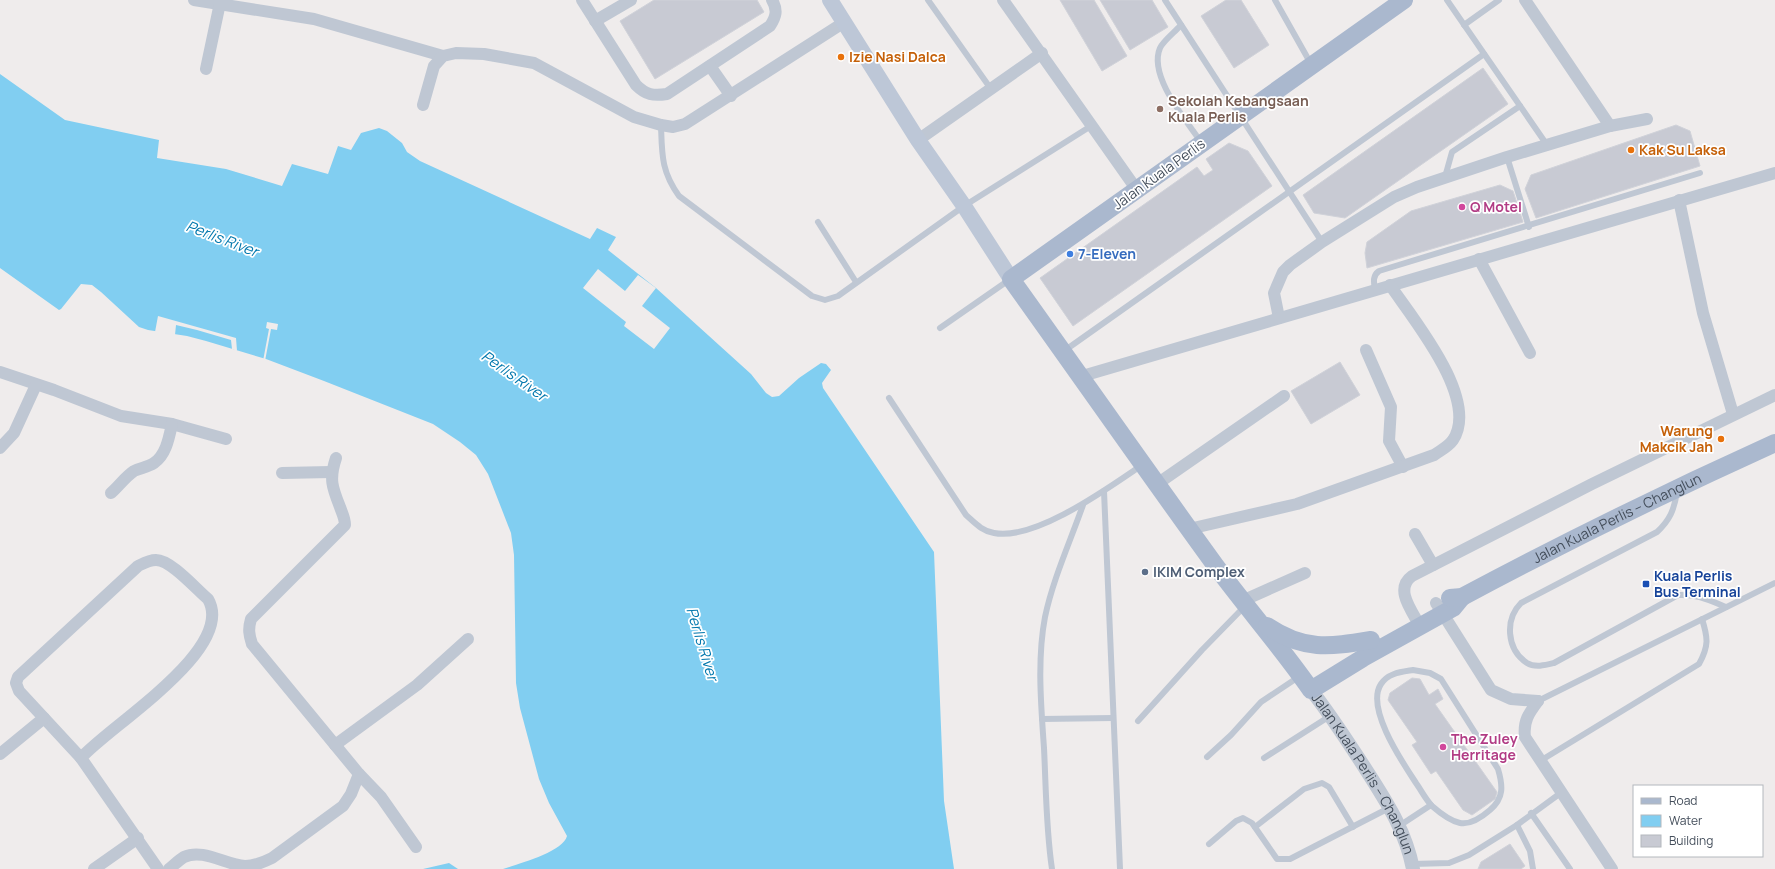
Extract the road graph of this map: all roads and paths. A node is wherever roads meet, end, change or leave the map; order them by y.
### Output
1 (194, 0) edge
2 (582, 0) edge
3 (631, 0) edge
4 (772, 0) edge
5 (928, 0) edge
6 (1003, 0) edge
7 (1165, 0) edge
8 (1275, 0) edge
9 (1404, 0) edge
10 (1447, 0) edge
11 (1498, 0) edge
12 (1525, 0) edge
13 (834, 1) edge
14 (220, 3) junction
15 (595, 21) junction
16 (843, 24) junction
17 (1181, 25) junction
18 (1464, 25) junction
19 (1042, 53) junction
20 (1484, 54) junction
21 (443, 56) junction
22 (1312, 65) junction
23 (710, 66) junction
24 (206, 69) dead end
25 (991, 89) junction
26 (731, 96) junction
27 (423, 105) dead end
28 (1520, 106) junction
29 (1240, 116) junction
30 (1647, 120) dead end
31 (661, 125) junction
32 (1091, 126) junction
33 (1610, 126) junction
34 (918, 140) junction
35 (1202, 144) junction
36 (1547, 145) junction
37 (1507, 157) junction
38 (1700, 173) dead end
39 (1775, 173) edge
40 (1445, 177) junction
41 (1137, 190) junction
42 (1289, 192) junction
43 (1679, 200) junction
44 (964, 206) junction
45 (818, 222) dead end
46 (1529, 227) junction
47 (1322, 242) junction
48 (1479, 259) junction
49 (1011, 279) junction
50 (856, 282) junction
51 (1390, 285) junction
52 (1375, 290) junction
53 (1279, 318) junction
54 (940, 328) dead end
55 (1366, 350) dead end
56 (1063, 352) junction
57 (1530, 353) dead end
58 (0, 372) edge
59 (1079, 377) junction
60 (36, 385) junction
61 (1775, 395) edge
62 (1284, 396) dead end
63 (889, 398) dead end
64 (1733, 414) junction
65 (172, 424) junction
66 (226, 439) dead end
67 (1775, 443) edge
68 (0, 448) edge
69 (336, 458) dead end
70 (1143, 464) junction
71 (1402, 467) junction
72 (331, 472) junction
73 (282, 473) dead end
74 (1157, 484) junction
75 (1677, 489) junction
76 (1104, 490) junction
77 (111, 493) dead end
78 (1083, 505) junction
79 (1189, 529) junction
80 (1415, 534) dead end
81 (1433, 565) junction
82 (1305, 573) dead end
83 (1775, 583) edge
84 (1726, 607) junction
85 (1247, 608) junction
86 (1439, 609) junction
87 (1702, 619) junction
88 (1417, 620) junction
89 (468, 639) dead end
90 (1371, 640) junction
91 (1306, 682) junction
92 (1538, 701) junction
93 (1331, 715) junction
94 (44, 718) junction
95 (1113, 718) junction
96 (1042, 719) junction
97 (1138, 721) dead end
98 (335, 745) junction
99 (0, 754) edge
100 (1207, 757) dead end
101 (81, 758) junction
102 (1264, 758) dead end
103 (1540, 761) junction
104 (359, 774) junction
105 (1562, 792) junction
106 (1431, 805) junction
107 (1390, 808) junction
108 (1531, 813) junction
109 (1517, 825) junction
110 (1353, 826) junction
111 (1399, 826) junction
112 (1254, 827) junction
113 (138, 838) junction
114 (1209, 844) dead end
115 (416, 847) dead end
116 (1413, 866) edge
117 (1449, 866) edge
118 (94, 869) edge
119 (158, 869) edge
120 (169, 869) edge
121 (1052, 869) edge
122 (1120, 869) edge
123 (1533, 869) edge
124 (1570, 869) edge
125 (1612, 869) edge

1 - 14 street
2 - 15 street
3 - 15 street
4 - 23 street
5 - 25 lane
6 - 19 street
7 - 17 lane
8 - 22 lane
9 - 22 main road, Jalan Kuala Perlis
10 - 18 lane
11 - 18 lane
12 - 33 street
13 - 16 main road
14 - 21 street
14 - 24 street
15 - 23 street
16 - 26 street
16 - 34 main road
17 - 29 lane
17 - 35 lane
18 - 20 lane
19 - 25 street
19 - 32 street
20 - 28 lane
20 - 42 lane
21 - 27 street
21 - 31 street
22 - 29 main road, Jalan Kuala Perlis
23 - 26 street
25 - 34 street
26 - 31 street
28 - 36 lane
28 - 40 lane
29 - 35 main road, Jalan Kuala Perlis
29 - 42 lane
30 - 33 street
31 - 50 lane
32 - 41 street
32 - 44 lane
33 - 36 street
34 - 44 main road
35 - 41 main road, Jalan Kuala Perlis
36 - 37 street
37 - 40 street
37 - 46 lane
38 - 46 lane
39 - 43 street
40 - 47 street
41 - 49 main road, Jalan Kuala Perlis
42 - 47 lane
42 - 56 lane
43 - 48 street
43 - 64 street
44 - 49 main road
44 - 50 lane
45 - 50 lane
46 - 52 lane
47 - 53 street
48 - 51 street
48 - 57 street
49 - 54 lane
49 - 56 main road
51 - 52 street
51 - 71 street
52 - 53 street
53 - 59 street
55 - 71 street
56 - 59 main road
58 - 60 street
59 - 70 main road
60 - 65 street
60 - 68 street
61 - 64 street
62 - 74 street
63 - 78 lane
64 - 81 street
65 - 66 street
65 - 77 street
67 - 75 main road, Jalan Kuala Perlis – Changlun
69 - 72 street
70 - 74 main road
70 - 76 lane
71 - 79 street
72 - 73 street
72 - 98 street
74 - 79 main road
75 - 84 lane
75 - 86 main road, Jalan Kuala Perlis – Changlun
76 - 78 lane
76 - 95 lane
78 - 96 lane
79 - 85 main road
80 - 81 street
81 - 88 street
82 - 85 street
83 - 84 lane
84 - 87 lane
85 - 90 main road
85 - 91 main road
85 - 97 lane
86 - 88 main road, Jalan Kuala Perlis – Changlun
86 - 92 street
87 - 92 lane
87 - 103 lane
88 - 90 main road, Jalan Kuala Perlis – Changlun
88 - 91 main road, Jalan Kuala Perlis – Changlun
89 - 98 street
90 - 91 main road, Jalan Kuala Perlis – Changlun
91 - 93 street, Jalan Kuala Perlis – Changlun
91 - 100 lane
92 - 103 street
93 - 102 lane
93 - 107 street, Jalan Kuala Perlis – Changlun
94 - 99 street
94 - 101 street
94 - 101 street
95 - 96 lane
95 - 122 lane
96 - 121 lane
98 - 104 street
101 - 113 street
103 - 105 street
104 - 115 street
104 - 120 street
105 - 108 lane
105 - 125 street
106 - 106 lane
106 - 111 lane
107 - 110 lane
107 - 111 street, Jalan Kuala Perlis – Changlun
108 - 109 lane
108 - 124 lane
109 - 117 lane
109 - 123 lane
110 - 112 lane
110 - 112 lane
111 - 116 street, Jalan Kuala Perlis – Changlun
112 - 114 lane
113 - 118 street
113 - 119 street
116 - 117 lane

